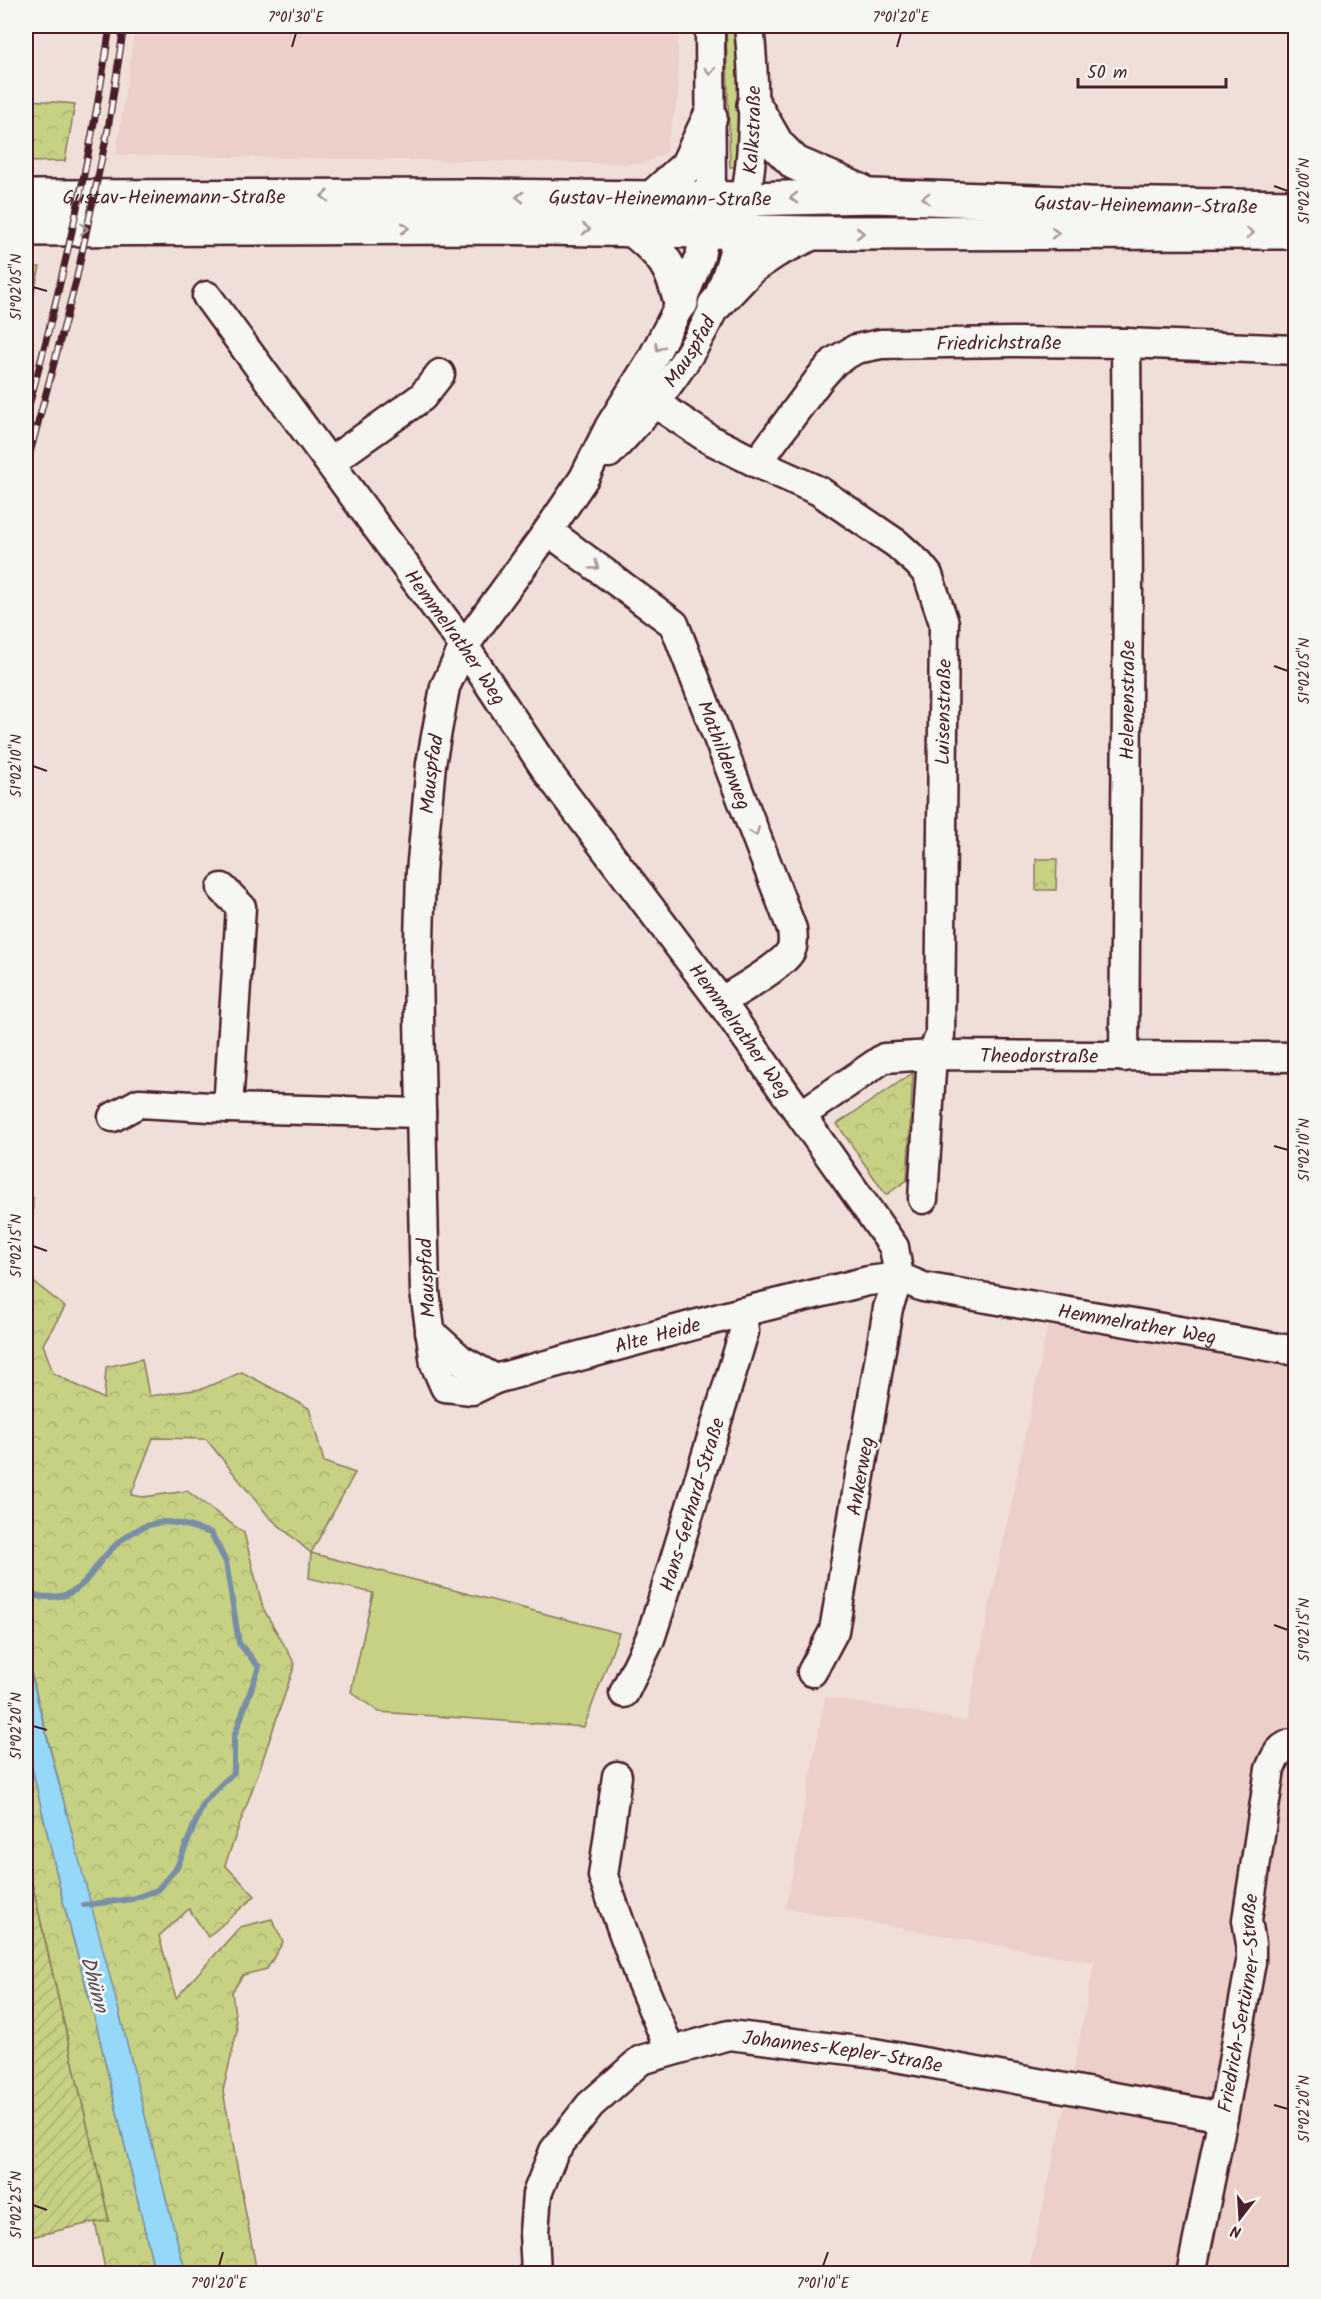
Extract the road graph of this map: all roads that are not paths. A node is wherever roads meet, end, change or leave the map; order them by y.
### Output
1 (711, 26) edge
2 (749, 26) edge
3 (754, 105) junction
4 (710, 117) junction
5 (873, 196) junction
6 (26, 197) edge
7 (652, 198) junction
8 (711, 199) junction
9 (746, 199) junction
10 (1296, 207) edge
11 (26, 229) edge
12 (633, 230) junction
13 (706, 232) junction
14 (1296, 232) edge
15 (739, 233) junction
16 (813, 233) junction
17 (207, 296) dead end
18 (681, 303) junction
19 (716, 305) junction
20 (1126, 343) junction
21 (1296, 350) edge
22 (440, 374) dead end
23 (644, 395) junction
24 (330, 462) junction
25 (757, 464) junction
26 (548, 531) junction
27 (464, 646) junction
28 (222, 888) dead end
29 (721, 1002) junction
30 (932, 1055) junction
31 (1124, 1057) junction
32 (1296, 1057) edge
33 (228, 1108) junction
34 (421, 1113) junction
35 (801, 1115) junction
36 (113, 1117) dead end
37 (923, 1199) dead end
38 (899, 1277) junction
39 (742, 1312) junction
40 (430, 1332) joint
41 (1296, 1351) edge
42 (812, 1672) dead end
43 (624, 1693) dead end
44 (1296, 1743) edge
45 (617, 1776) dead end
46 (670, 2050) junction
47 (1223, 2117) junction
48 (536, 2274) edge
49 (1191, 2274) edge

1 -> 4 street, Kalkstraße
2 - 3 street, Kalkstraße
3 - 5 main road
3 - 9 street, Kalkstraße
4 - 7 main road
4 - 8 street, Kalkstraße
5 -> 9 main road, Gustav-Heinemann-Straße
10 -> 5 main road, Gustav-Heinemann-Straße
7 -> 6 main road, Gustav-Heinemann-Straße
7 - 8 main road, Gustav-Heinemann-Straße
8 - 9 main road, Gustav-Heinemann-Straße
8 - 13 street, Kalkstraße
9 - 15 street, Kalkstraße
11 -> 12 main road, Gustav-Heinemann-Straße
12 - 13 main road, Gustav-Heinemann-Straße
12 - 18 main road
13 - 15 main road, Gustav-Heinemann-Straße
13 - 18 street, Mauspfad
16 -> 14 main road, Gustav-Heinemann-Straße
15 - 16 main road, Gustav-Heinemann-Straße
15 - 19 street, Mauspfad
16 - 19 main road
17 - 24 street, Hemmelrather Weg
18 -> 23 street, Mauspfad
19 - 23 street, Mauspfad
20 - 21 street, Friedrichstraße
20 - 25 street, Friedrichstraße
20 - 31 street, Helenenstraße
22 - 24 street
23 - 25 street, Luisenstraße
23 - 26 street, Mauspfad
24 - 27 street, Hemmelrather Weg
25 - 30 street, Luisenstraße
26 - 27 street, Mauspfad
26 -> 29 street, Mathildenweg
27 - 29 street, Hemmelrather Weg
27 - 34 street, Mauspfad
28 - 33 street
29 - 35 street, Hemmelrather Weg
30 - 31 street, Theodorstraße
30 - 35 street, Theodorstraße
30 - 37 street, Luisenstraße
31 - 32 street, Theodorstraße
33 - 34 street
33 - 36 street
34 - 40 street, Mauspfad
35 - 38 street, Hemmelrather Weg
38 - 39 street, Alte Heide
38 - 41 street, Hemmelrather Weg
38 - 42 street, Ankerweg
39 - 40 street, Alte Heide
39 - 43 street, Hans-Gerhard-Straße
44 - 47 street, Friedrich-Sertürner-Straße
45 - 46 street
46 - 47 street, Johannes-Kepler-Straße
46 - 48 street, Johannes-Kepler-Straße
47 - 49 street, Friedrich-Sertürner-Straße

